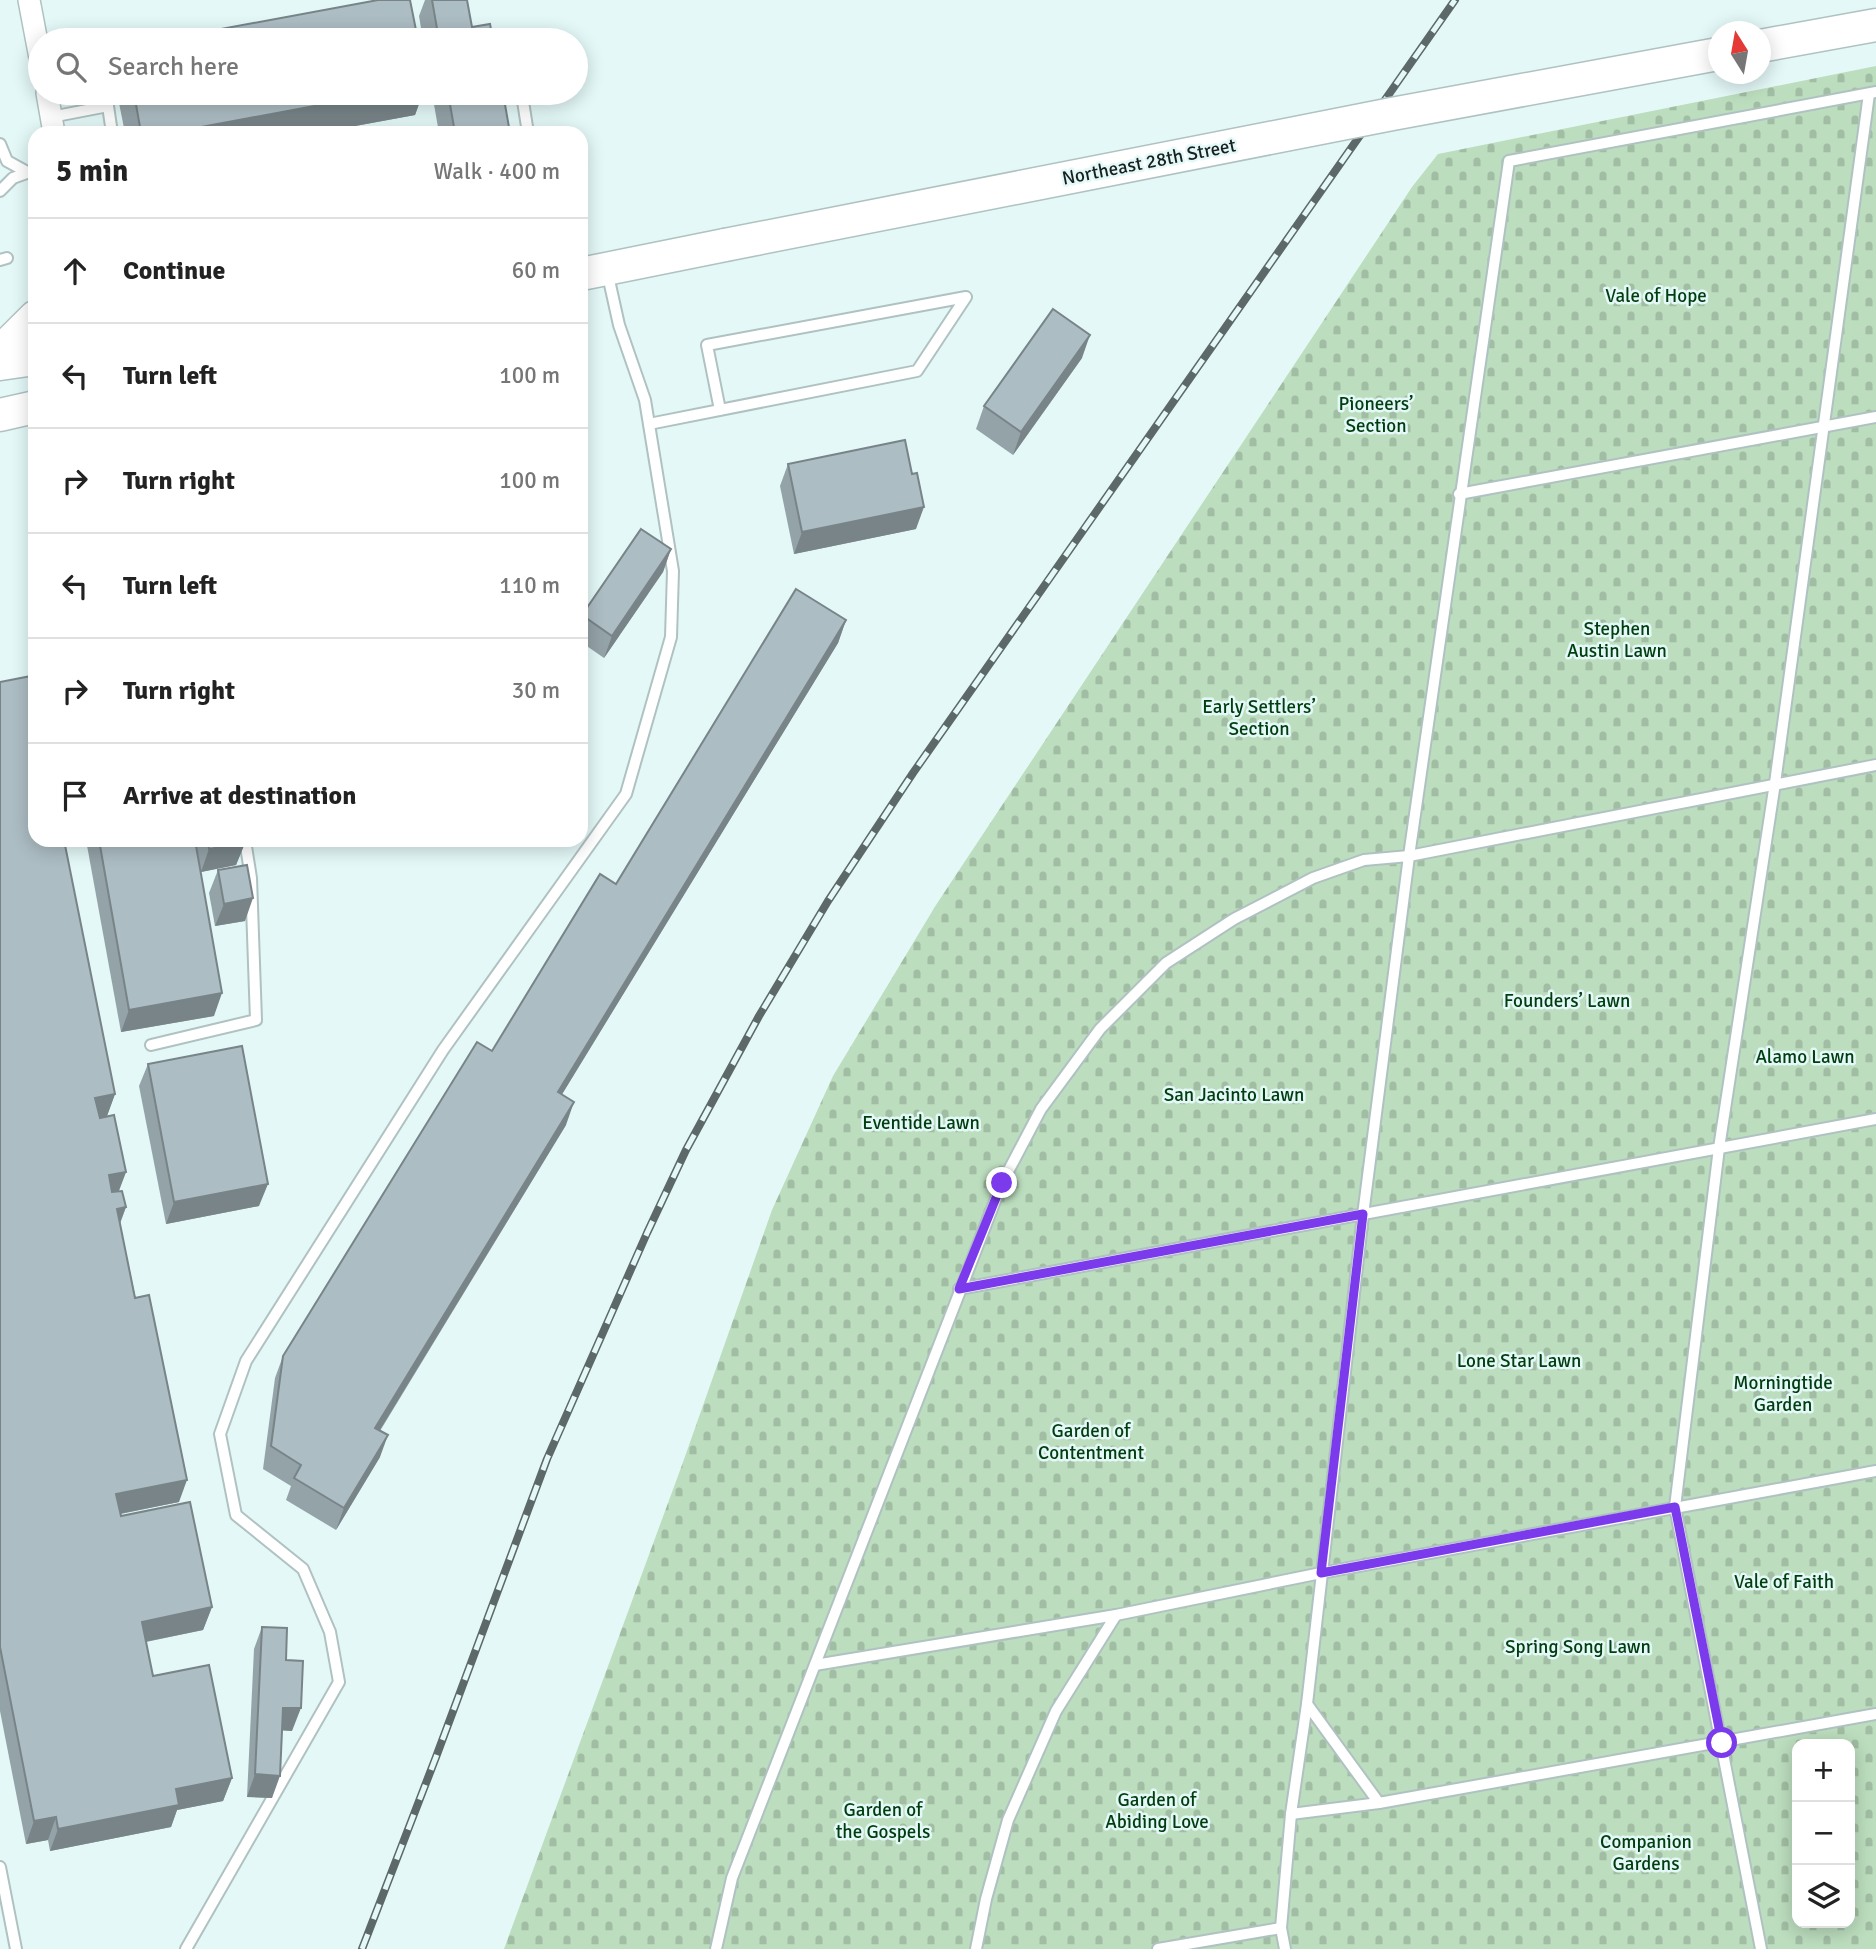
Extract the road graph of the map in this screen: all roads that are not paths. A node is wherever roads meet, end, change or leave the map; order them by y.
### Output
1 (29, 0) edge
2 (1876, 25) edge
3 (34, 28) edge
4 (1771, 44) edge
5 (1708, 56) edge
6 (1872, 93) edge
7 (49, 105) edge
8 (524, 105) edge
9 (1876, 107) edge
10 (53, 125) edge
11 (111, 126) edge
12 (527, 126) edge
13 (0, 144) edge
14 (28, 170) edge
15 (28, 172) edge
16 (0, 191) edge
17 (594, 271) edge
18 (28, 324) edge
19 (0, 352) edge
20 (28, 360) edge
21 (0, 364) edge
22 (28, 409) edge
23 (720, 411) junction
24 (0, 415) edge
25 (1876, 417) edge
26 (649, 424) junction
27 (1822, 426) junction
28 (1459, 494) junction
29 (1876, 765) edge
30 (1775, 783) junction
31 (246, 847) edge
32 (1409, 856) junction
33 (151, 1045) dead end
34 (1876, 1119) edge
35 (1719, 1148) junction
36 (1363, 1214) junction
37 (959, 1289) junction
38 (1876, 1471) edge
39 (1675, 1507) junction
40 (1321, 1573) junction
41 (1116, 1615) junction
42 (815, 1665) junction
43 (1307, 1704) junction
44 (1876, 1714) edge
45 (1722, 1743) junction
46 (1379, 1803) junction
47 (1291, 1814) junction
48 (0, 1867) edge
49 (1281, 1928) junction
50 (16, 1949) edge
51 (186, 1949) edge
52 (716, 1949) edge
53 (976, 1949) edge
54 (1158, 1949) edge
55 (1285, 1949) edge
56 (1761, 1949) edge

1 - 3 street
2 - 4 main road
5 - 17 main road, Northeast 28th Street, bridge
6 - 9 lane
6 - 27 lane
6 - 28 lane
7 - 10 street
8 - 12 lane
10 - 11 lane
13 - 14 lane
15 - 16 lane
17 - 26 lane
18 - 19 main road
20 - 21 main road
22 - 24 main road
23 - 23 lane
23 - 26 lane
25 - 27 lane
26 - 51 lane
27 - 28 lane
27 - 30 lane
28 - 32 lane
29 - 30 lane
30 - 32 lane
30 - 35 lane
31 - 33 lane
32 - 36 lane
32 - 37 lane
34 - 35 lane
35 - 36 lane
35 - 39 lane
36 - 37 lane
36 - 40 lane
37 - 42 lane
38 - 39 lane
39 - 40 lane
39 - 45 lane
40 - 41 lane
40 - 43 lane
41 - 42 lane
41 - 53 lane
42 - 52 lane
43 - 46 lane
43 - 47 lane
44 - 45 lane
45 - 46 lane
45 - 56 lane
46 - 47 lane
47 - 49 lane
48 - 50 lane
49 - 54 lane
49 - 55 lane

